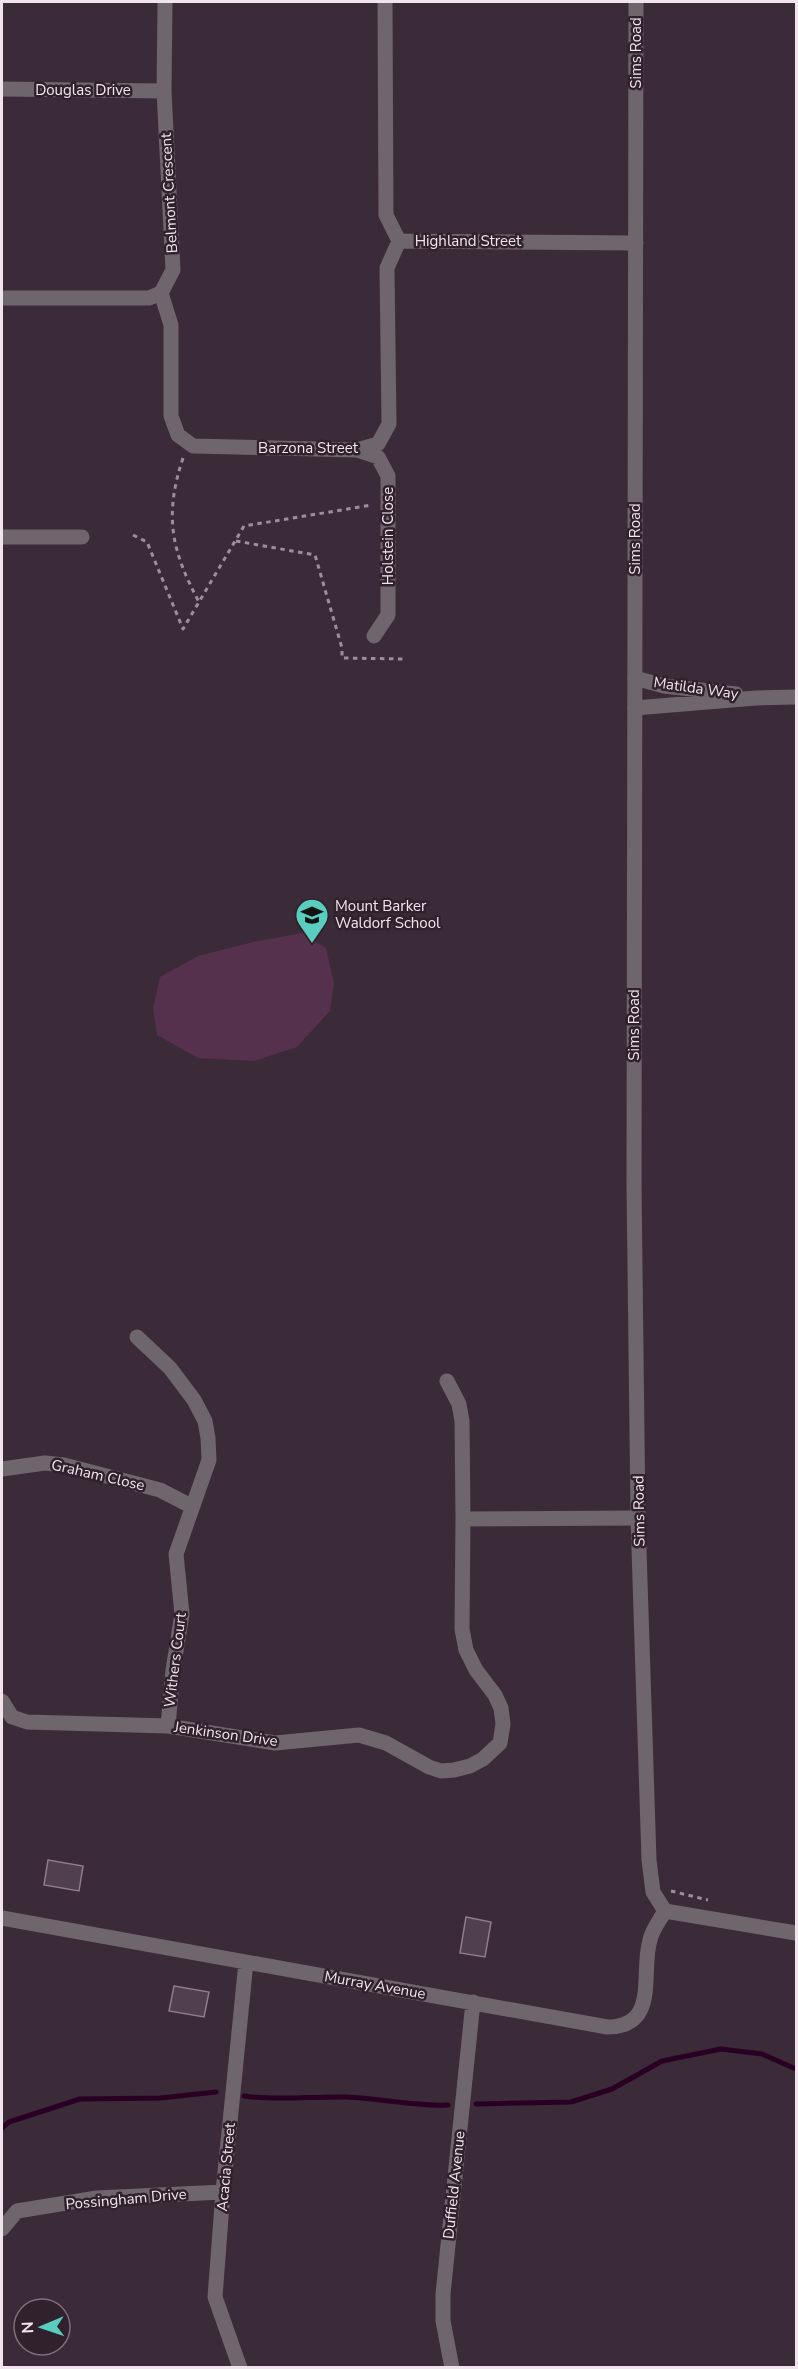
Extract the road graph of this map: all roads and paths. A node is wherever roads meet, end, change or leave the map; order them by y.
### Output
1 (165, 2) edge
2 (385, 2) edge
3 (636, 2) edge
4 (2, 90) edge
5 (164, 91) junction
6 (399, 241) junction
7 (636, 243) junction
8 (161, 293) junction
9 (2, 298) edge
10 (357, 450) junction
11 (184, 457) dead end
12 (374, 504) dead end
13 (133, 535) dead end
14 (2, 537) edge
15 (82, 537) dead end
16 (236, 541) junction
17 (199, 602) junction
18 (375, 636) dead end
19 (404, 659) dead end
20 (635, 678) junction
21 (796, 697) edge
22 (756, 698) junction
23 (635, 708) junction
24 (137, 1337) dead end
25 (447, 1381) dead end
26 (2, 1469) edge
27 (191, 1506) junction
28 (638, 1518) junction
29 (463, 1519) junction
30 (2, 1701) edge
31 (168, 1726) junction
32 (652, 1887) junction
33 (715, 1902) dead end
34 (665, 1911) junction
35 (2, 1918) edge
36 (796, 1934) edge
37 (246, 1962) junction
38 (473, 2002) junction
39 (223, 2192) junction
40 (2, 2229) edge
41 (240, 2367) edge
42 (452, 2367) edge

1 - 5 street, Belmont Crescent
2 - 6 street, Highland Street
3 - 7 street, Sims Road
4 - 5 street, Douglas Drive
5 - 8 street, Belmont Crescent
6 - 7 street, Highland Street
6 - 10 street, Barzona Street
7 - 20 street, Sims Road
8 - 9 street
8 - 10 street, Barzona Street
10 - 18 street, Holstein Close
11 - 17 path
12 - 16 path
13 - 17 path
14 - 15 street
16 - 17 path
16 - 19 path
20 - 22 street, Matilda Way
20 - 23 street, Sims Road
21 - 22 street, Matilda Way
22 - 23 street, Matilda Way
23 - 28 street, Sims Road
24 - 27 street, Withers Court
25 - 29 street, Jenkinson Drive
26 - 27 street, Graham Close
27 - 31 street, Withers Court
28 - 29 street
28 - 32 street, Sims Road
29 - 31 street, Jenkinson Drive
30 - 31 street, Jenkinson Drive
32 - 33 path
32 - 34 street, Sims Road
34 - 36 street
34 - 38 street, Murray Avenue
35 - 37 street, Murray Avenue
37 - 38 street, Murray Avenue
37 - 39 street, Acacia Street
38 - 42 street, Duffield Avenue
39 - 40 street, Possingham Drive
39 - 41 street, Acacia Street

